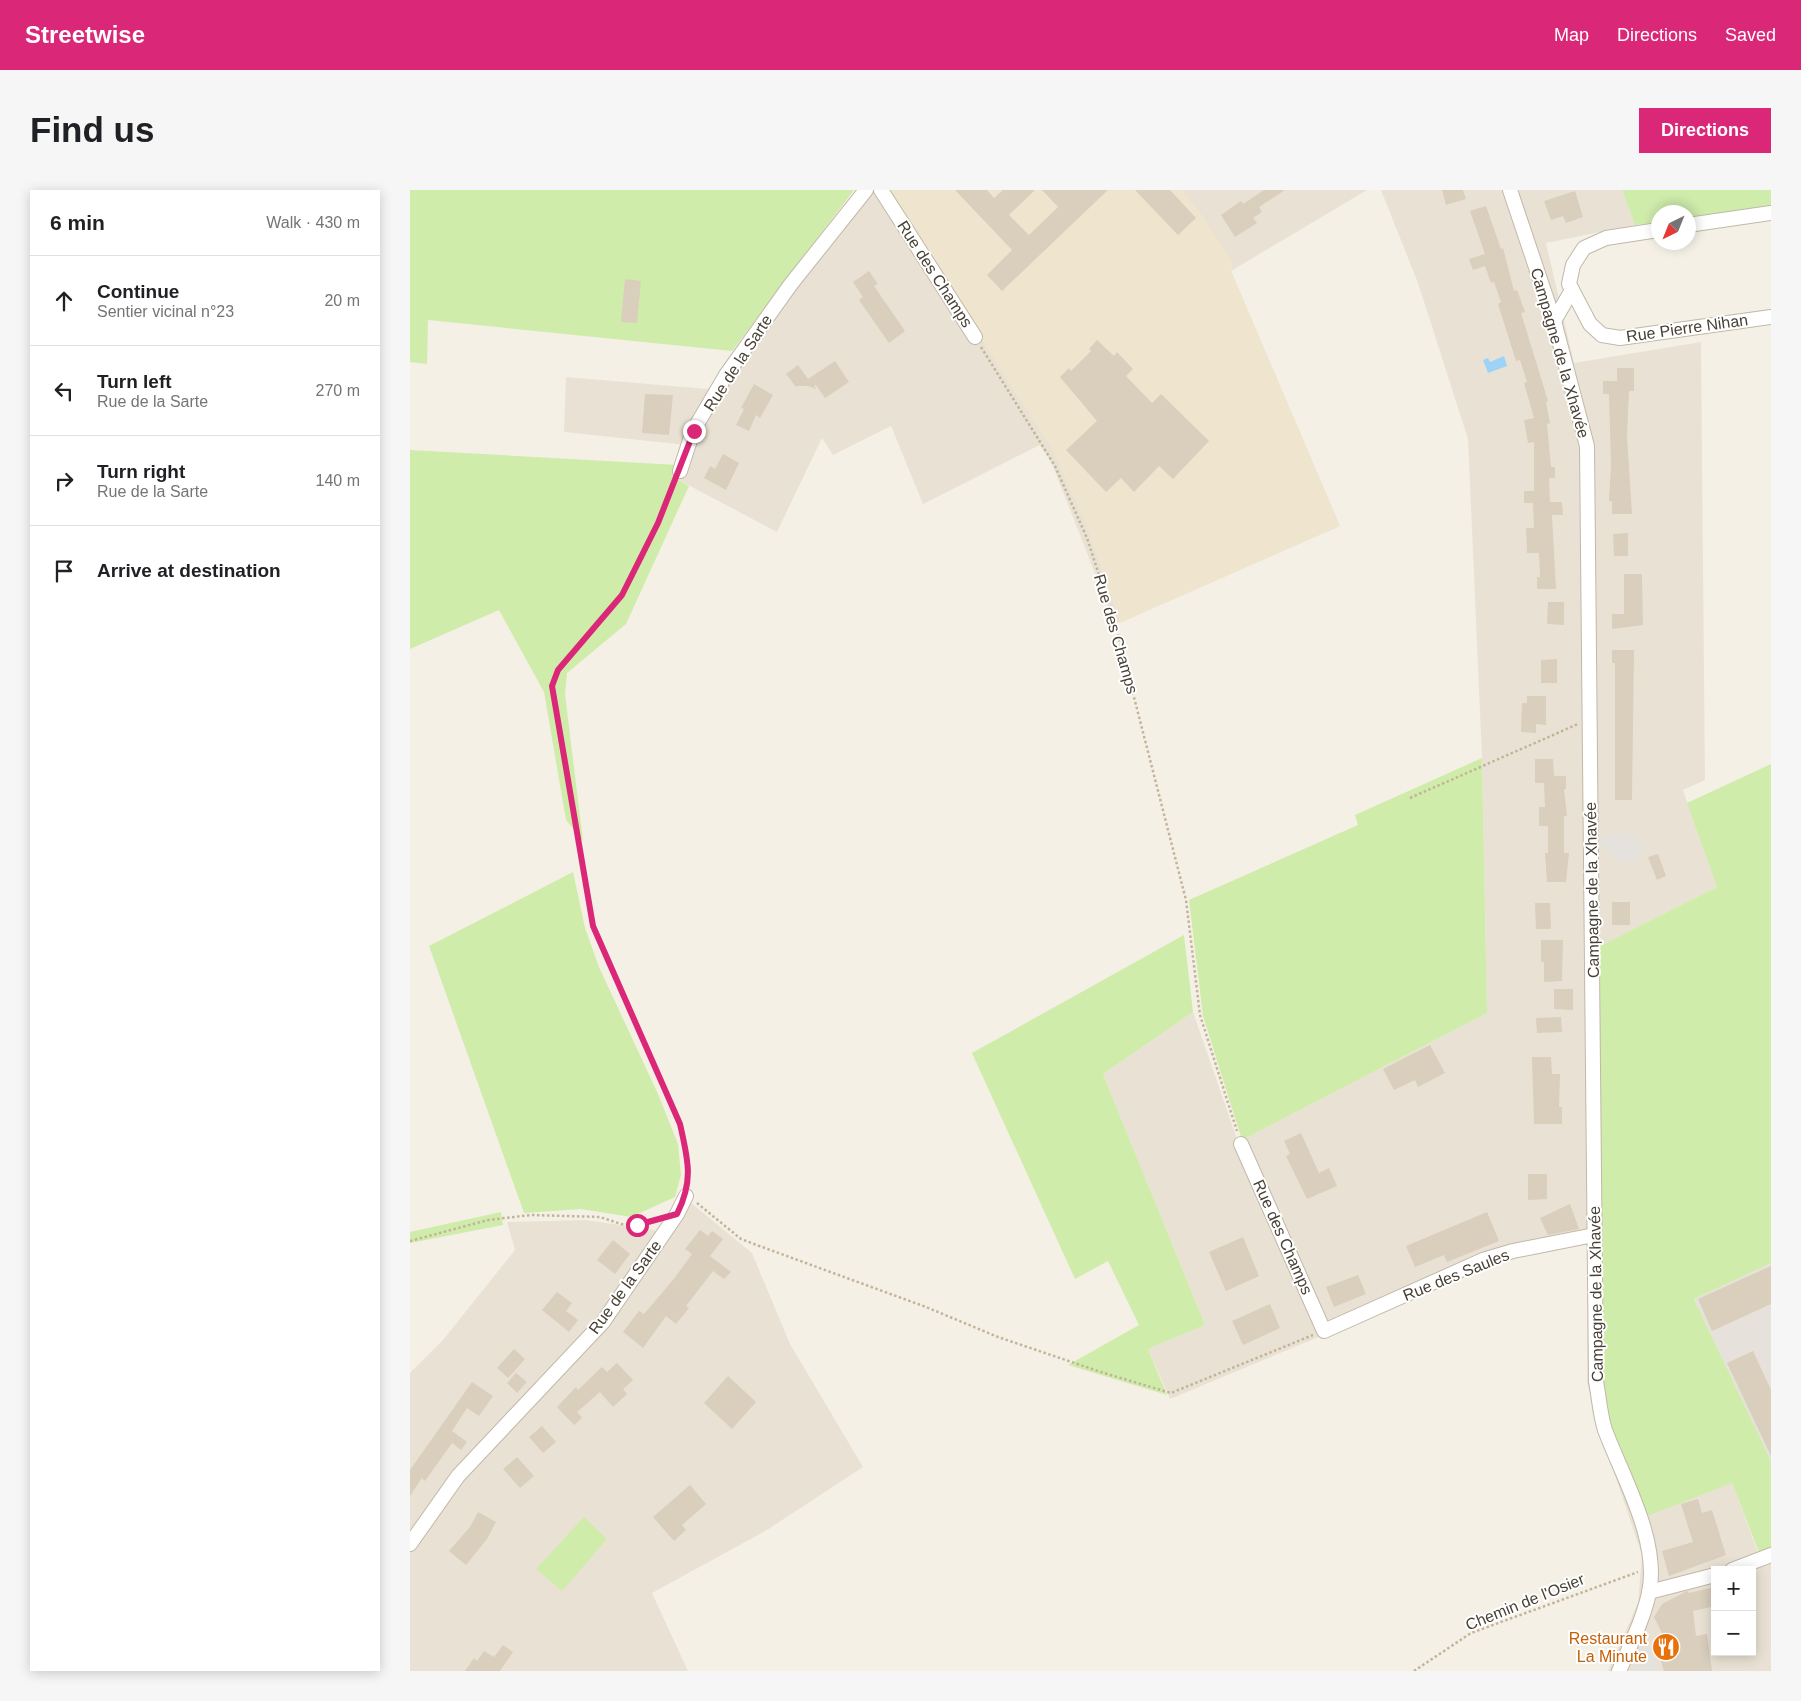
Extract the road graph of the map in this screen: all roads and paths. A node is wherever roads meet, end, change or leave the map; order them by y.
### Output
1 (866, 190) edge
2 (881, 190) edge
3 (1510, 190) edge
4 (1771, 213) edge
5 (1696, 224) edge
6 (1651, 231) edge
7 (1572, 290) junction
8 (1771, 317) edge
9 (1554, 321) junction
10 (975, 337) joint
11 (680, 471) joint
12 (1590, 720) junction
13 (1410, 798) dead end
14 (1234, 1124) dead end
15 (1241, 1144) dead end
16 (686, 1196) junction
17 (677, 1214) junction
18 (1594, 1235) junction
19 (410, 1241) edge
20 (1324, 1330) junction
21 (410, 1544) edge
22 (1771, 1555) edge
23 (1742, 1566) edge
24 (1651, 1567) junction
25 (1711, 1576) edge
26 (1649, 1592) junction
27 (1414, 1671) edge
28 (1619, 1671) edge

1 - 11 street, Rue de la Sarte
2 - 10 street, Rue des Champs
3 - 9 street, Campagne de la Xhavée
4 - 5 street
6 - 7 street, Rue Pierre Nihan
7 - 8 street, Rue Pierre Nihan
7 - 9 street
9 - 12 street, Campagne de la Xhavée
10 - 14 path, Rue des Champs
11 - 16 path
12 - 13 path
12 - 18 street, Campagne de la Xhavée
15 - 20 street, Rue des Champs
16 - 17 street, Rue de la Sarte
16 - 20 path
17 - 19 path
17 - 21 street, Rue de la Sarte
18 - 20 street, Rue des Saules
18 - 24 street, Campagne de la Xhavée
22 - 23 street
24 - 26 street, Campagne de la Xhavée
24 - 27 path, Chemin de l'Osier
25 - 26 street
26 - 28 street, Campagne de la Xhavée

